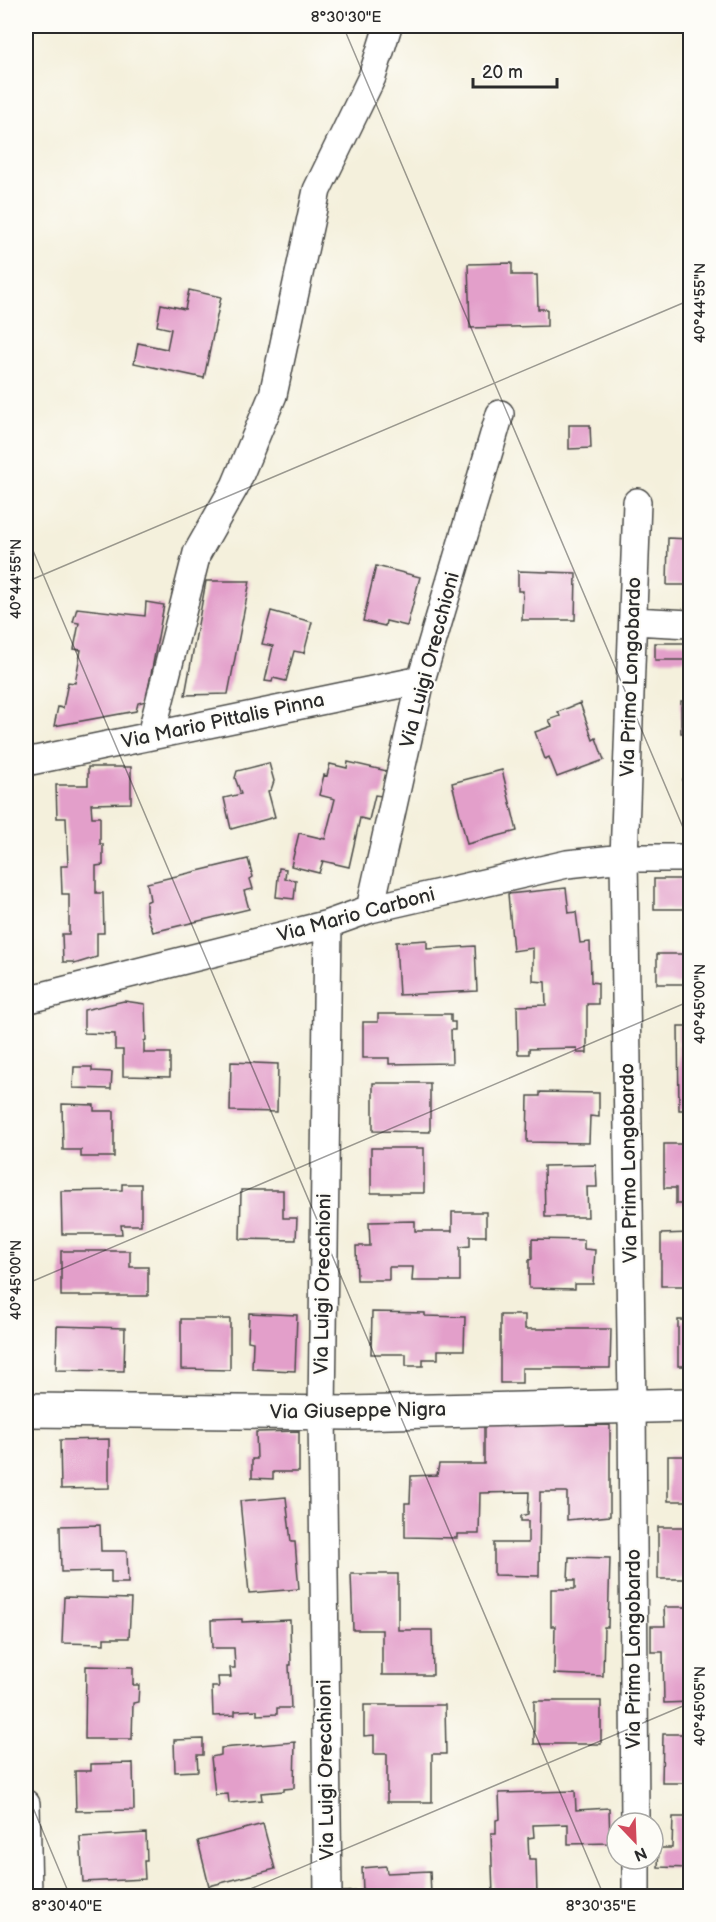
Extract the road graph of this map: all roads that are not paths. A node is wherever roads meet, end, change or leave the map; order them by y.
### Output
1 (387, 26) edge
2 (500, 414) dead end
3 (637, 502) dead end
4 (633, 621) junction
5 (690, 624) edge
6 (421, 680) junction
7 (151, 735) junction
8 (26, 762) edge
9 (624, 858) junction
10 (690, 858) edge
11 (370, 909) junction
12 (327, 924) junction
13 (26, 1000) edge
14 (632, 1405) junction
15 (690, 1405) edge
16 (26, 1410) edge
17 (322, 1413) junction
18 (26, 1804) edge
19 (635, 1811) edge
20 (636, 1871) edge
21 (28, 1896) edge
22 (328, 1896) edge
23 (636, 1896) edge

1 - 7 street
2 - 6 street, Via Luigi Orecchioni
3 - 4 street, Via Primo Longobardo
4 - 5 street
4 - 9 street, Via Primo Longobardo
6 - 7 street, Via Mario Pittalis Pinna
6 - 11 street, Via Luigi Orecchioni
7 - 8 street, Via Mario Pittalis Pinna
9 - 10 street, Via Mario Carboni
9 - 11 street, Via Mario Carboni
9 - 14 street, Via Primo Longobardo
11 - 12 street, Via Mario Carboni
12 - 13 street, Via Mario Carboni
12 - 17 street, Via Luigi Orecchioni
14 - 15 street, Via Giuseppe Nigra
14 - 17 street, Via Giuseppe Nigra
14 - 19 street, Via Primo Longobardo
16 - 17 street, Via Giuseppe Nigra
17 - 22 street, Via Luigi Orecchioni
18 - 21 street
20 - 23 street

